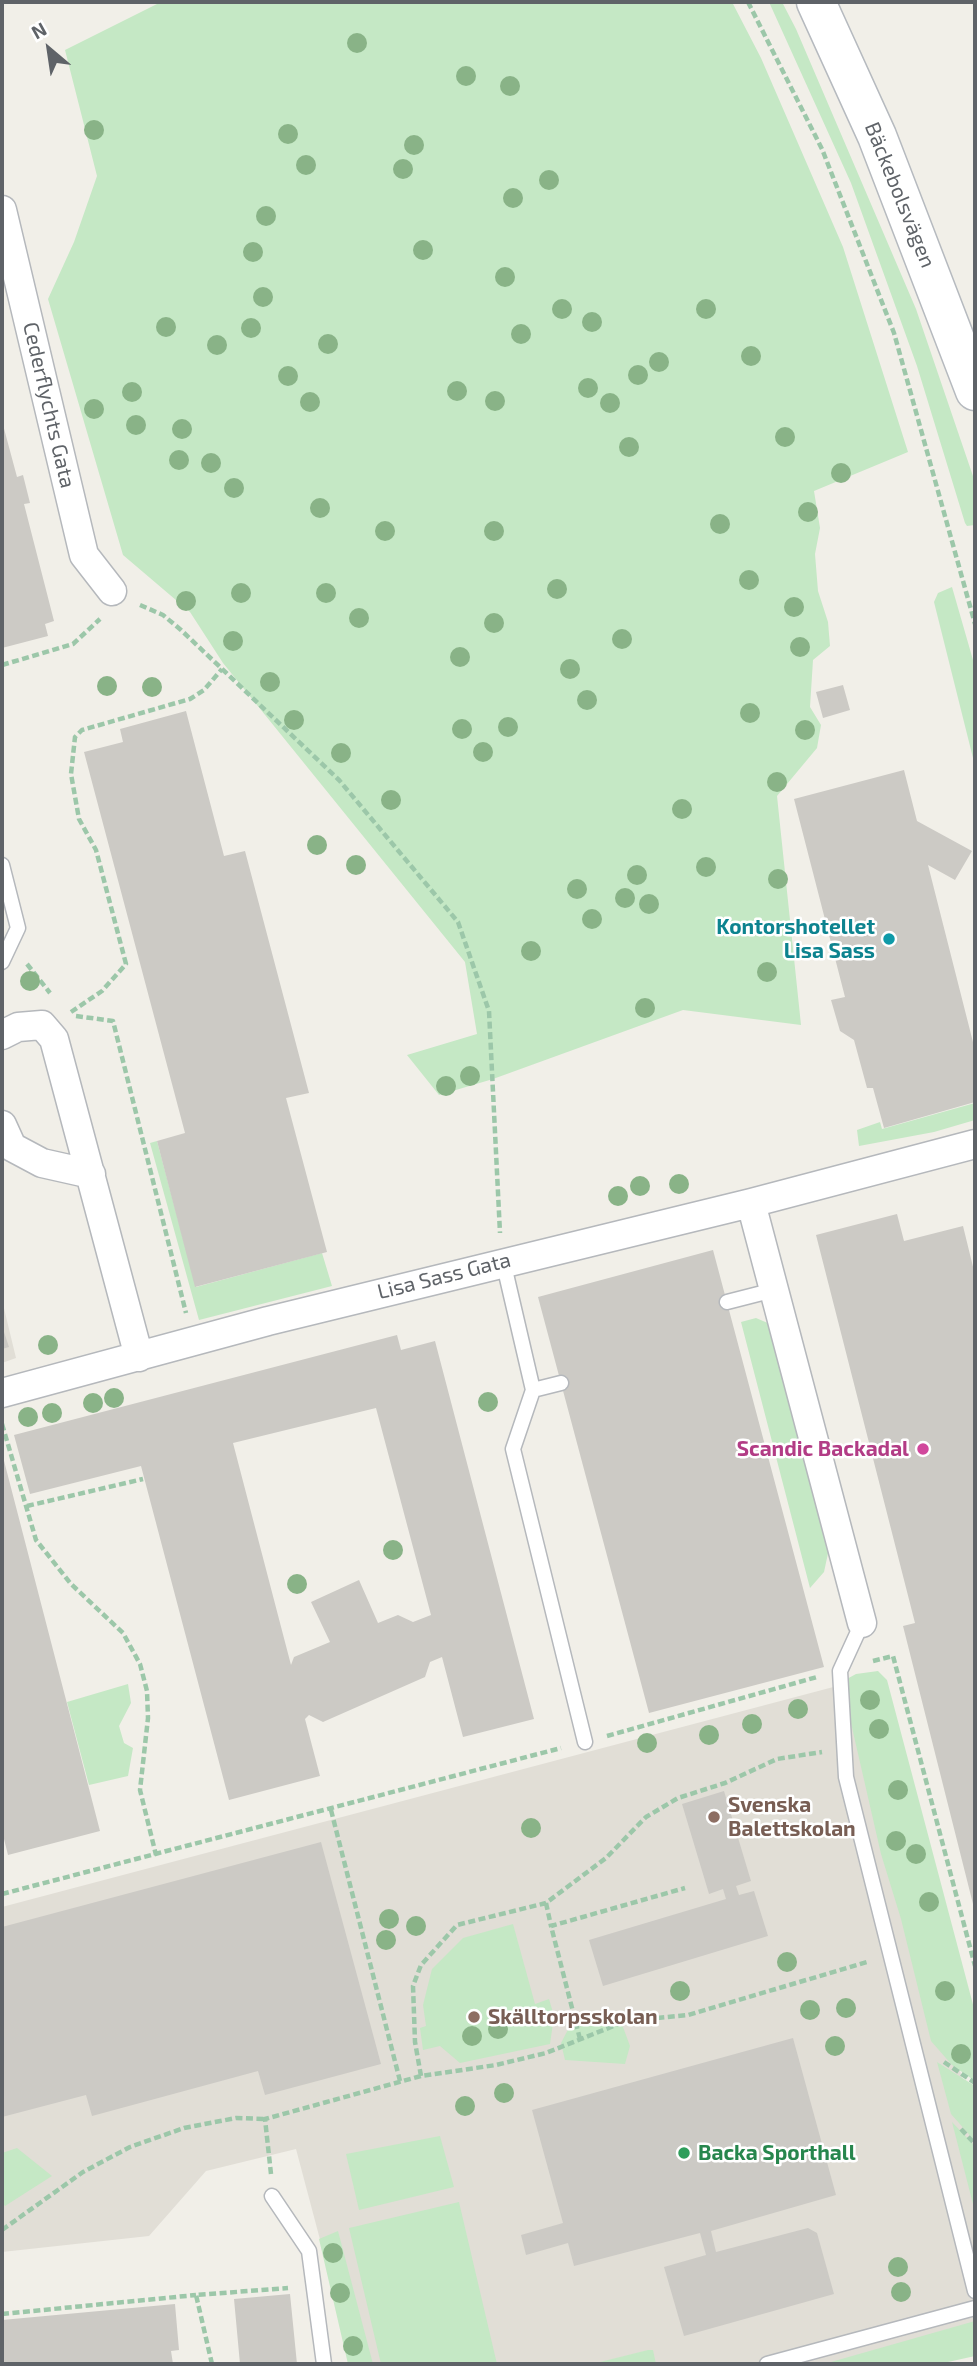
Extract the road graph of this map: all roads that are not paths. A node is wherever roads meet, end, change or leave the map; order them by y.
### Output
1 (816, 2) edge
2 (2, 211) edge
3 (975, 391) edge
4 (112, 591) road end
5 (2, 865) edge
6 (2, 962) edge
7 (2, 1035) edge
8 (2, 1125) edge
9 (975, 1144) edge
10 (91, 1174) junction
11 (751, 1203) junction
12 (503, 1261) junction
13 (774, 1290) junction
14 (727, 1302) dead end
15 (139, 1357) junction
16 (561, 1383) dead end
17 (533, 1390) junction
18 (2, 1393) edge
19 (862, 1623) joint
20 (585, 1742) road end
21 (272, 2196) road end
22 (975, 2291) edge
23 (975, 2308) edge
24 (324, 2364) edge
25 (766, 2364) edge

1 - 3 street, Bäckebolsvägen
2 - 4 street, Cederflychts Gata
5 - 6 lane
7 - 10 street
8 - 10 street
9 - 11 street, Lisa Sass Gata
10 - 15 street
11 - 12 street, Lisa Sass Gata
11 - 13 street
12 - 15 street, Lisa Sass Gata
12 - 17 lane
13 - 14 lane
13 - 19 street
15 - 18 street, Lisa Sass Gata
16 - 17 lane
17 - 20 lane
19 - 22 lane
21 - 24 lane
23 - 25 lane

